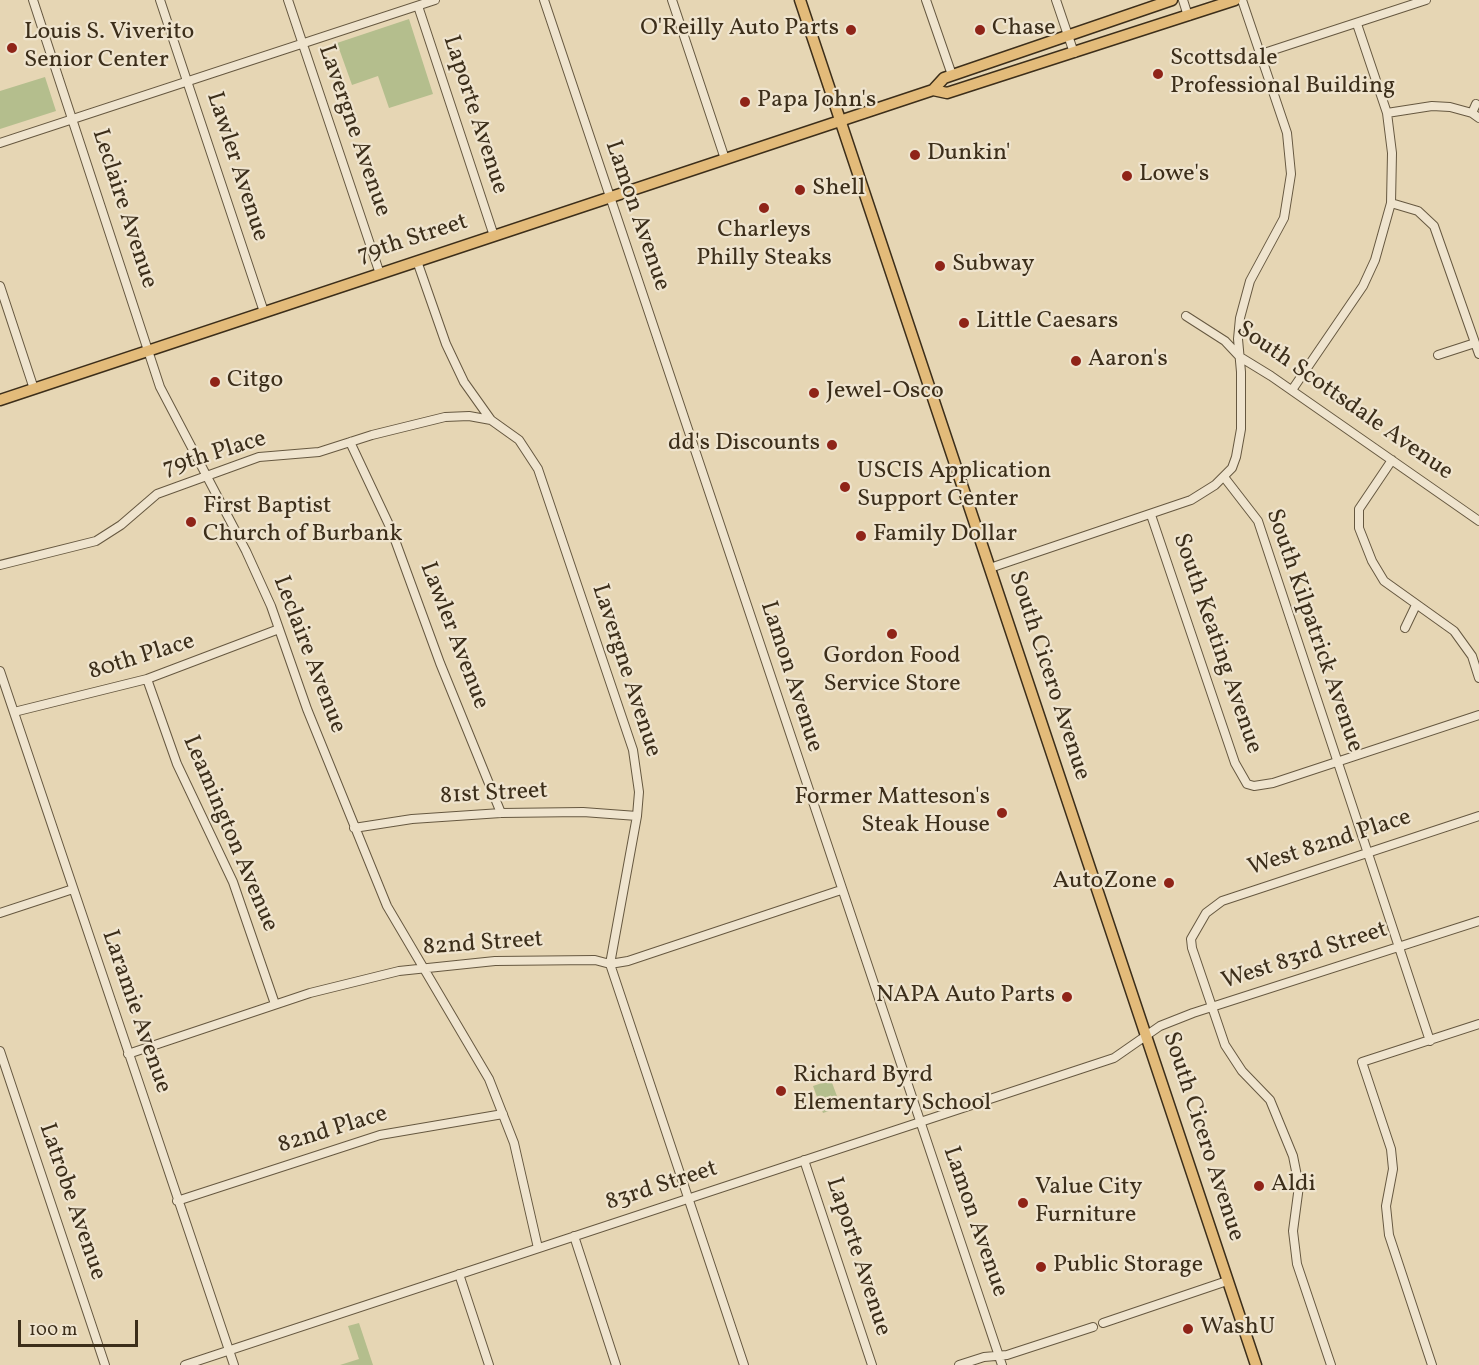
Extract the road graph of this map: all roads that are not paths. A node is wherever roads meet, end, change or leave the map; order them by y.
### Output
1 (33, 0) edge
2 (160, 0) edge
3 (288, 0) edge
4 (435, 0) edge
5 (544, 0) edge
6 (672, 0) edge
7 (800, 0) edge
8 (926, 0) edge
9 (1056, 0) edge
10 (1172, 0) edge
11 (1183, 0) edge
12 (1235, 0) edge
13 (1242, 0) edge
14 (1426, 0) edge
15 (418, 6) junction
16 (1188, 16) junction
17 (1357, 24) junction
18 (1068, 36) junction
19 (302, 42) junction
20 (1074, 53) junction
21 (1261, 54) junction
22 (952, 75) junction
23 (187, 80) junction
24 (933, 90) junction
25 (1476, 104) dead end
26 (1387, 113) junction
27 (1475, 116) edge
28 (72, 118) junction
29 (840, 120) junction
30 (0, 142) edge
31 (725, 159) junction
32 (610, 197) junction
33 (1391, 203) junction
34 (494, 236) junction
35 (417, 261) junction
36 (380, 274) junction
37 (0, 286) edge
38 (264, 312) junction
39 (1186, 316) dead end
40 (1475, 343) junction
41 (149, 351) junction
42 (1479, 354) edge
43 (1437, 355) dead end
44 (1240, 357) junction
45 (34, 389) junction
46 (1292, 390) junction
47 (0, 400) edge
48 (491, 420) junction
49 (350, 442) junction
50 (1392, 460) junction
51 (206, 476) junction
52 (1224, 477) junction
53 (1151, 515) junction
54 (1479, 521) edge
55 (0, 565) edge
56 (990, 568) junction
57 (1416, 605) junction
58 (1405, 628) dead end
59 (279, 629) junction
60 (0, 671) edge
61 (1479, 678) edge
62 (147, 679) junction
63 (14, 712) junction
64 (1479, 715) edge
65 (1338, 762) junction
66 (501, 813) junction
67 (637, 816) junction
68 (1479, 816) edge
69 (354, 828) junction
70 (1367, 852) junction
71 (73, 889) junction
72 (841, 890) junction
73 (0, 913) edge
74 (1479, 921) edge
75 (1399, 947) junction
76 (610, 964) junction
77 (421, 968) junction
78 (275, 1004) junction
79 (1212, 1007) junction
80 (1479, 1024) edge
81 (1146, 1035) junction
82 (1430, 1041) junction
83 (0, 1051) edge
84 (128, 1054) junction
85 (504, 1114) junction
86 (918, 1121) junction
87 (804, 1160) junction
88 (689, 1198) junction
89 (177, 1201) junction
90 (574, 1236) junction
91 (538, 1248) junction
92 (459, 1274) junction
93 (1227, 1281) junction
94 (1103, 1323) dead end
95 (1093, 1327) dead end
96 (229, 1350) junction
97 (998, 1355) junction
98 (105, 1365) edge
99 (185, 1365) edge
100 (234, 1365) edge
101 (489, 1365) edge
102 (616, 1365) edge
103 (744, 1365) edge
104 (872, 1365) edge
105 (959, 1365) edge
106 (1002, 1365) edge
107 (1256, 1365) edge
108 (1331, 1365) edge
109 (1432, 1365) edge

1 - 28 street, Leclaire Avenue
2 - 23 street, Lawler Avenue
3 - 19 street, Lavergne Avenue
4 - 15 street
5 - 32 street, Lamon Avenue
6 - 31 street
7 - 29 main road, South Cicero Avenue
8 - 22 street
9 - 18 street
10 - 18 main road
11 - 16 street
12 - 16 main road
13 - 21 street
14 - 17 street
15 - 19 street
15 - 34 street, Laporte Avenue
16 - 20 main road
17 - 21 street
17 - 26 street
18 - 20 street
18 - 22 main road
19 - 23 street
19 - 36 street, Lavergne Avenue
20 - 24 main road
21 - 44 street
22 - 24 main road
23 - 28 street
23 - 38 street, Lawler Avenue
24 - 29 main road, 79th Street
25 - 27 street
26 - 27 street
26 - 33 street
28 - 30 street
28 - 41 street, Leclaire Avenue
29 - 31 main road, 79th Street
29 - 56 main road, South Cicero Avenue
31 - 32 main road, 79th Street
32 - 34 main road, 79th Street
32 - 72 street, Lamon Avenue
33 - 40 street
33 - 46 street
34 - 35 main road, 79th Street
35 - 36 main road, 79th Street
35 - 48 street, Lavergne Avenue
36 - 38 main road, 79th Street
37 - 45 street
38 - 41 main road, 79th Street
39 - 44 street, South Scottsdale Avenue
40 - 42 street
40 - 43 street
41 - 45 main road, 79th Street
41 - 51 street, Leclaire Avenue
44 - 46 street, South Scottsdale Avenue
44 - 52 street
45 - 47 main road, 79th Street
46 - 50 street, South Scottsdale Avenue
48 - 49 street, 79th Place
48 - 67 street, Lavergne Avenue
49 - 51 street, 79th Place
49 - 66 street, Lawler Avenue
50 - 54 street, South Scottsdale Avenue
50 - 57 street
51 - 55 street, 79th Place
51 - 59 street, Leclaire Avenue
52 - 53 street
52 - 65 street, South Kilpatrick Avenue
53 - 56 street
53 - 65 street, South Keating Avenue
56 - 81 main road, South Cicero Avenue
57 - 58 street
57 - 61 street
59 - 62 street, 80th Place
59 - 69 street, Leclaire Avenue
60 - 63 street, Laramie Avenue
62 - 63 street, 80th Place
62 - 78 street, Leamington Avenue
63 - 71 street, Laramie Avenue
64 - 65 street
65 - 70 street, South Kilpatrick Avenue
66 - 67 street, 81st Street
66 - 69 street, 81st Street
67 - 76 street, Lavergne Avenue
68 - 70 street, West 82nd Place
69 - 77 street, Leclaire Avenue
70 - 75 street, South Kilpatrick Avenue
70 - 79 street, West 82nd Place
71 - 73 street
71 - 84 street, Laramie Avenue
72 - 76 street, 82nd Street
72 - 86 street, Lamon Avenue
74 - 75 street, West 83rd Street
75 - 79 street, West 83rd Street
75 - 82 street, South Kilpatrick Avenue
76 - 77 street, 82nd Street
76 - 88 street, Lavergne Avenue
77 - 78 street, 82nd Street
77 - 85 street, Leclaire Avenue
78 - 84 street, 82nd Street
79 - 81 street, West 83rd Street
79 - 108 street
80 - 82 street
81 - 86 street, 83rd Street
81 - 93 main road, South Cicero Avenue
82 - 109 street
83 - 98 street, Latrobe Avenue
84 - 89 street, Laramie Avenue
85 - 89 street, 82nd Place
85 - 91 street, Leclaire Avenue
86 - 87 street, 83rd Street
86 - 97 street, Lamon Avenue
87 - 88 street, 83rd Street
87 - 104 street, Laporte Avenue
88 - 90 street, 83rd Street
88 - 103 street, Lavergne Avenue
89 - 96 street, Laramie Avenue
90 - 91 street, 83rd Street
90 - 102 street
91 - 92 street, 83rd Street
92 - 96 street, 83rd Street
92 - 101 street
93 - 94 street
93 - 107 main road, South Cicero Avenue
95 - 97 street
96 - 99 street, 83rd Street
96 - 100 street, Laramie Avenue
97 - 105 street
97 - 106 street, Lamon Avenue

